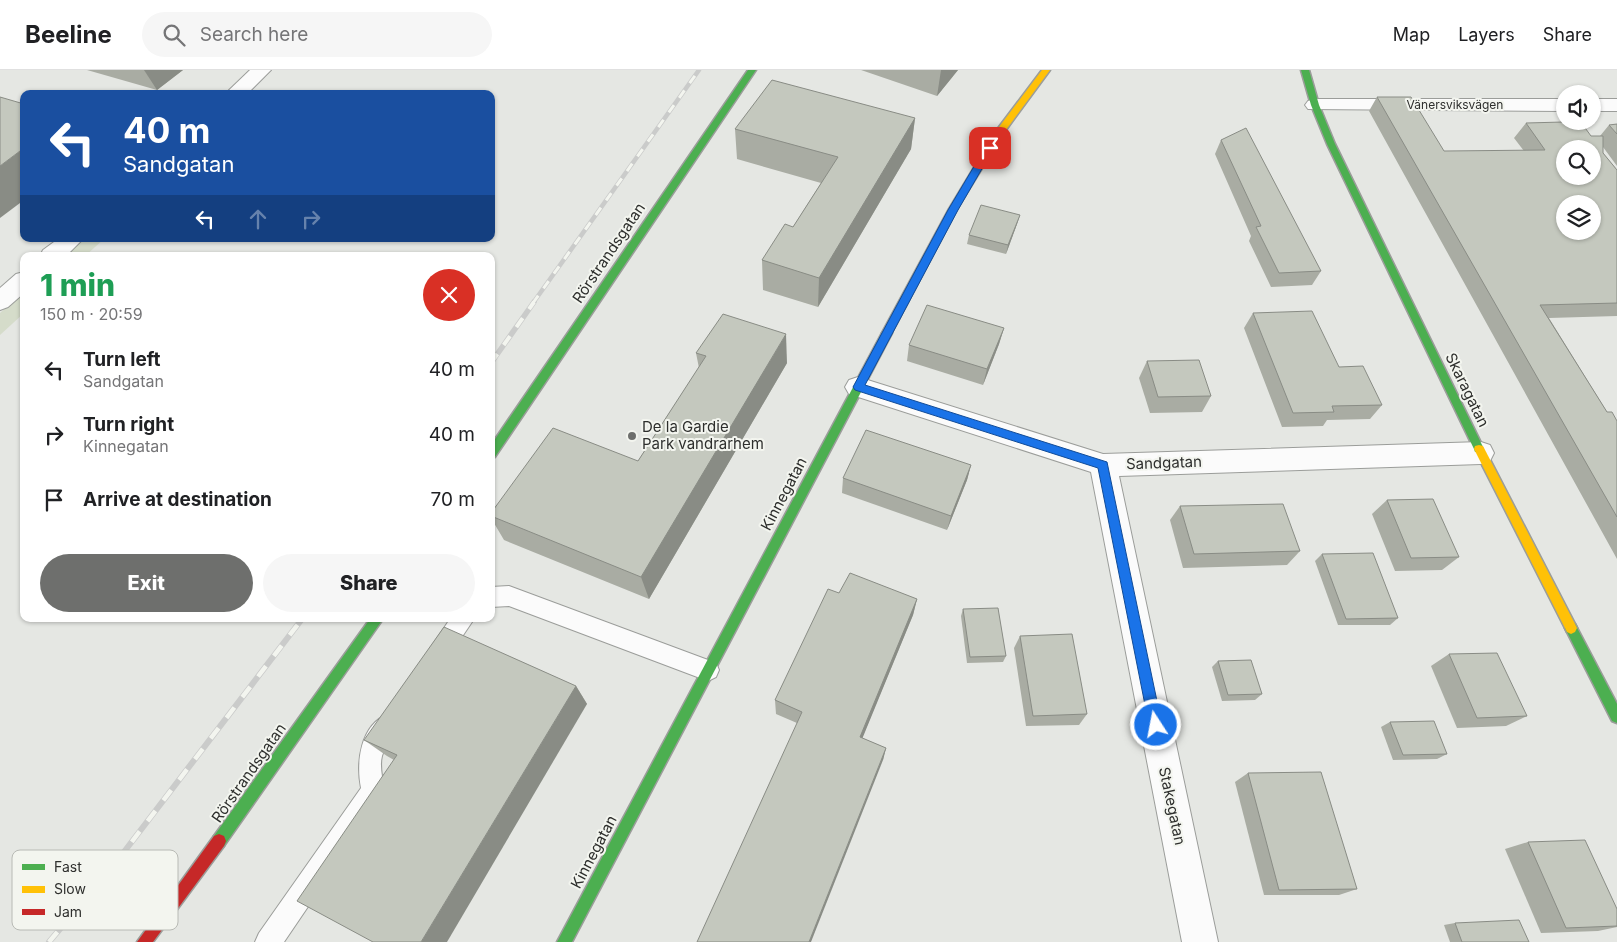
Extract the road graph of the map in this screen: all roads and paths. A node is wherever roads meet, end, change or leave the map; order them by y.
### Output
1 (261, 70) edge
2 (752, 70) edge
3 (1046, 70) edge
4 (1306, 70) edge
5 (239, 90) edge
6 (1314, 105) junction
7 (1601, 105) edge
8 (1617, 105) edge
9 (1556, 108) edge
10 (68, 242) edge
11 (57, 252) edge
12 (20, 284) edge
13 (0, 301) edge
14 (858, 387) junction
15 (495, 448) edge
16 (1481, 453) junction
17 (1103, 465) junction
18 (495, 597) edge
19 (375, 622) edge
20 (461, 622) edge
21 (708, 670) junction
22 (425, 673) edge
23 (403, 704) edge
24 (1617, 717) edge
25 (178, 897) edge
26 (153, 930) edge
27 (144, 942) edge
28 (268, 942) edge
29 (564, 942) edge
30 (1200, 942) edge

1 - 5 street
2 - 15 street, Rörstrandsgatan
3 - 14 street, Kinnegatan
4 - 6 street, Skaragatan
6 - 9 street, Vänersviksvägen
6 - 16 street, Skaragatan
7 - 8 street
10 - 11 street
12 - 13 street
14 - 17 street, Sandgatan
14 - 21 street, Kinnegatan
16 - 17 street, Sandgatan
16 - 24 street, Skaragatan
17 - 30 street, Stakegatan
18 - 21 lane
19 - 25 street, Rörstrandsgatan
20 - 22 lane
21 - 29 street, Kinnegatan
23 - 28 lane
26 - 27 street, Rörstrandsgatan

